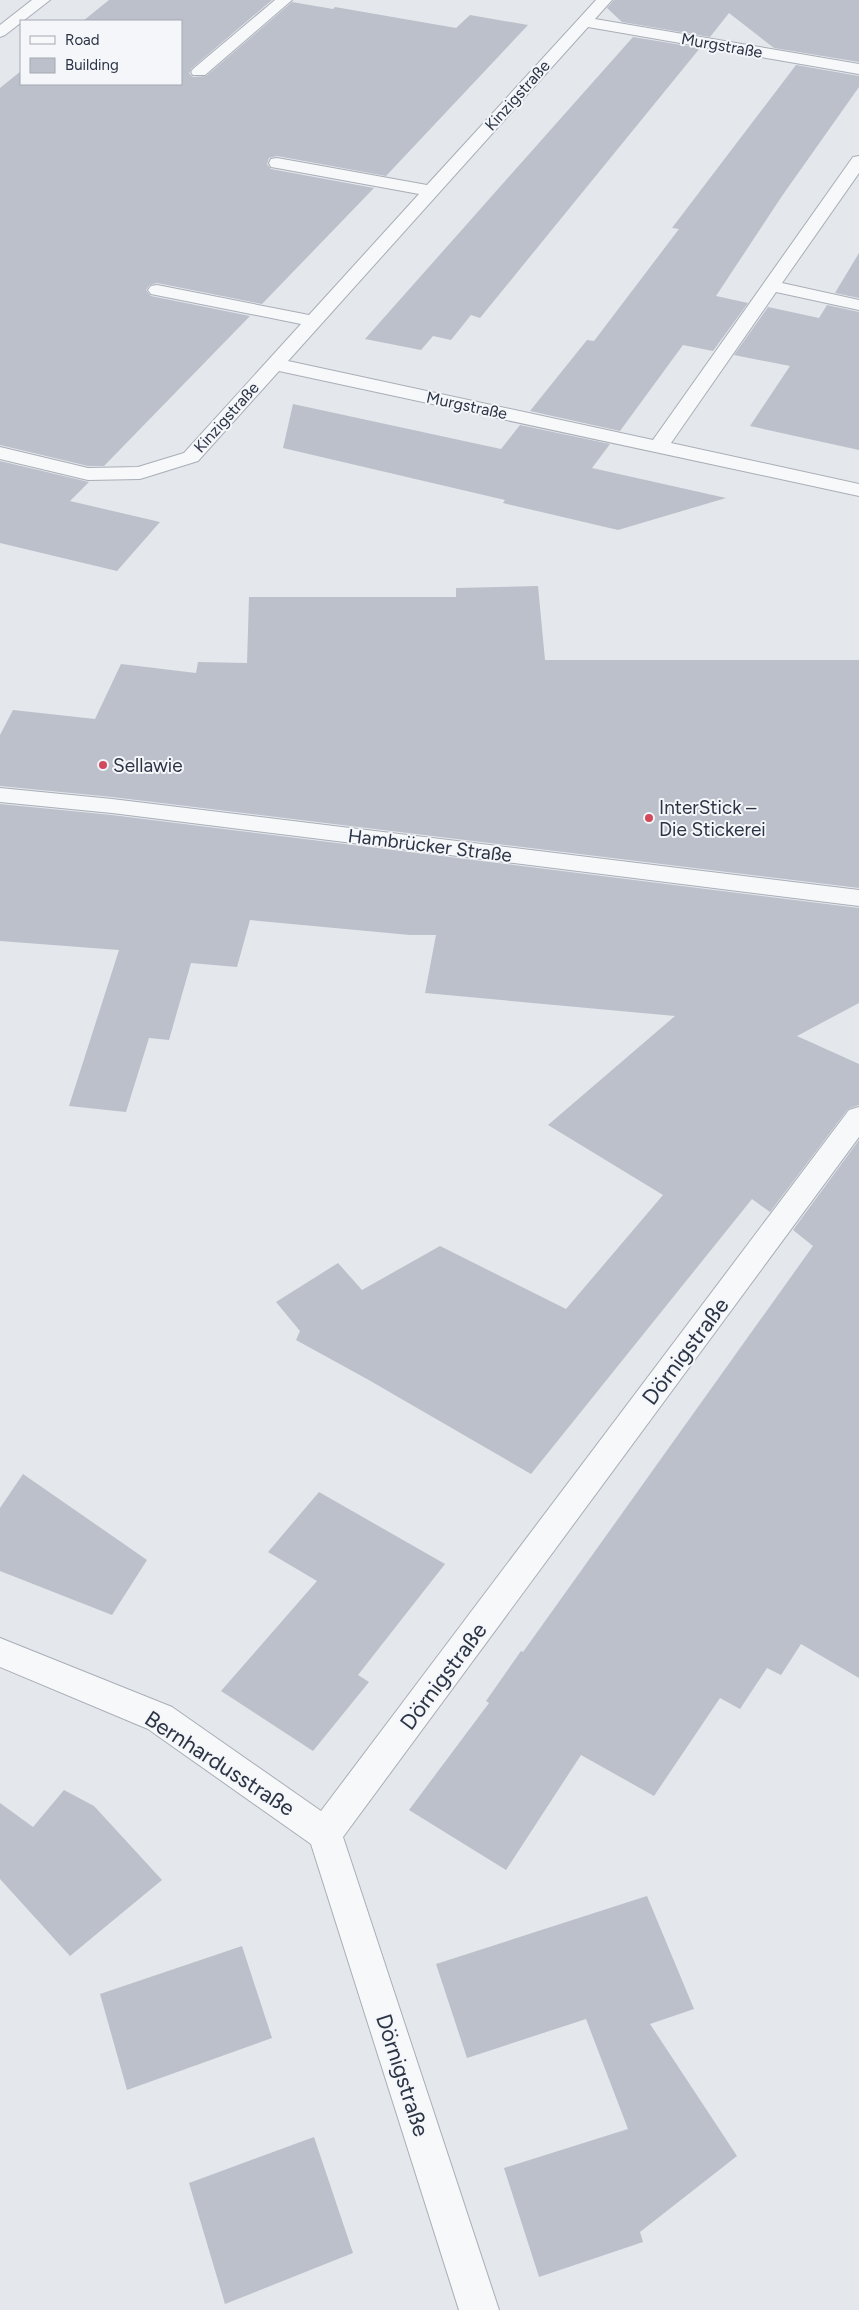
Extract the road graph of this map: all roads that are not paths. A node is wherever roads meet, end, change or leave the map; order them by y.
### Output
1 (42, 0) edge
2 (284, 0) edge
3 (604, 0) edge
4 (584, 22) junction
5 (0, 32) edge
6 (859, 69) edge
7 (199, 72) dead end
8 (859, 161) edge
9 (277, 163) dead end
10 (430, 191) junction
11 (771, 286) junction
12 (157, 290) dead end
13 (859, 305) edge
14 (312, 321) junction
15 (274, 364) junction
16 (659, 446) junction
17 (0, 453) edge
18 (859, 490) edge
19 (0, 795) edge
20 (859, 898) edge
21 (859, 1117) edge
22 (0, 1652) edge
23 (325, 1834) junction
24 (479, 2310) edge

1 - 5 street
2 - 7 street
3 - 4 street, Kinzigstraße
4 - 6 street, Murgstraße
4 - 10 street, Kinzigstraße
8 - 11 street
9 - 10 street
10 - 14 street, Kinzigstraße
11 - 13 street
11 - 16 street
12 - 14 street
14 - 15 street, Kinzigstraße
15 - 16 street, Murgstraße
15 - 17 street, Kinzigstraße
16 - 18 street, Murgstraße
19 - 20 street, Hambrücker Straße
21 - 23 street, Dörnigstraße
22 - 23 street, Bernhardusstraße
23 - 24 street, Dörnigstraße

